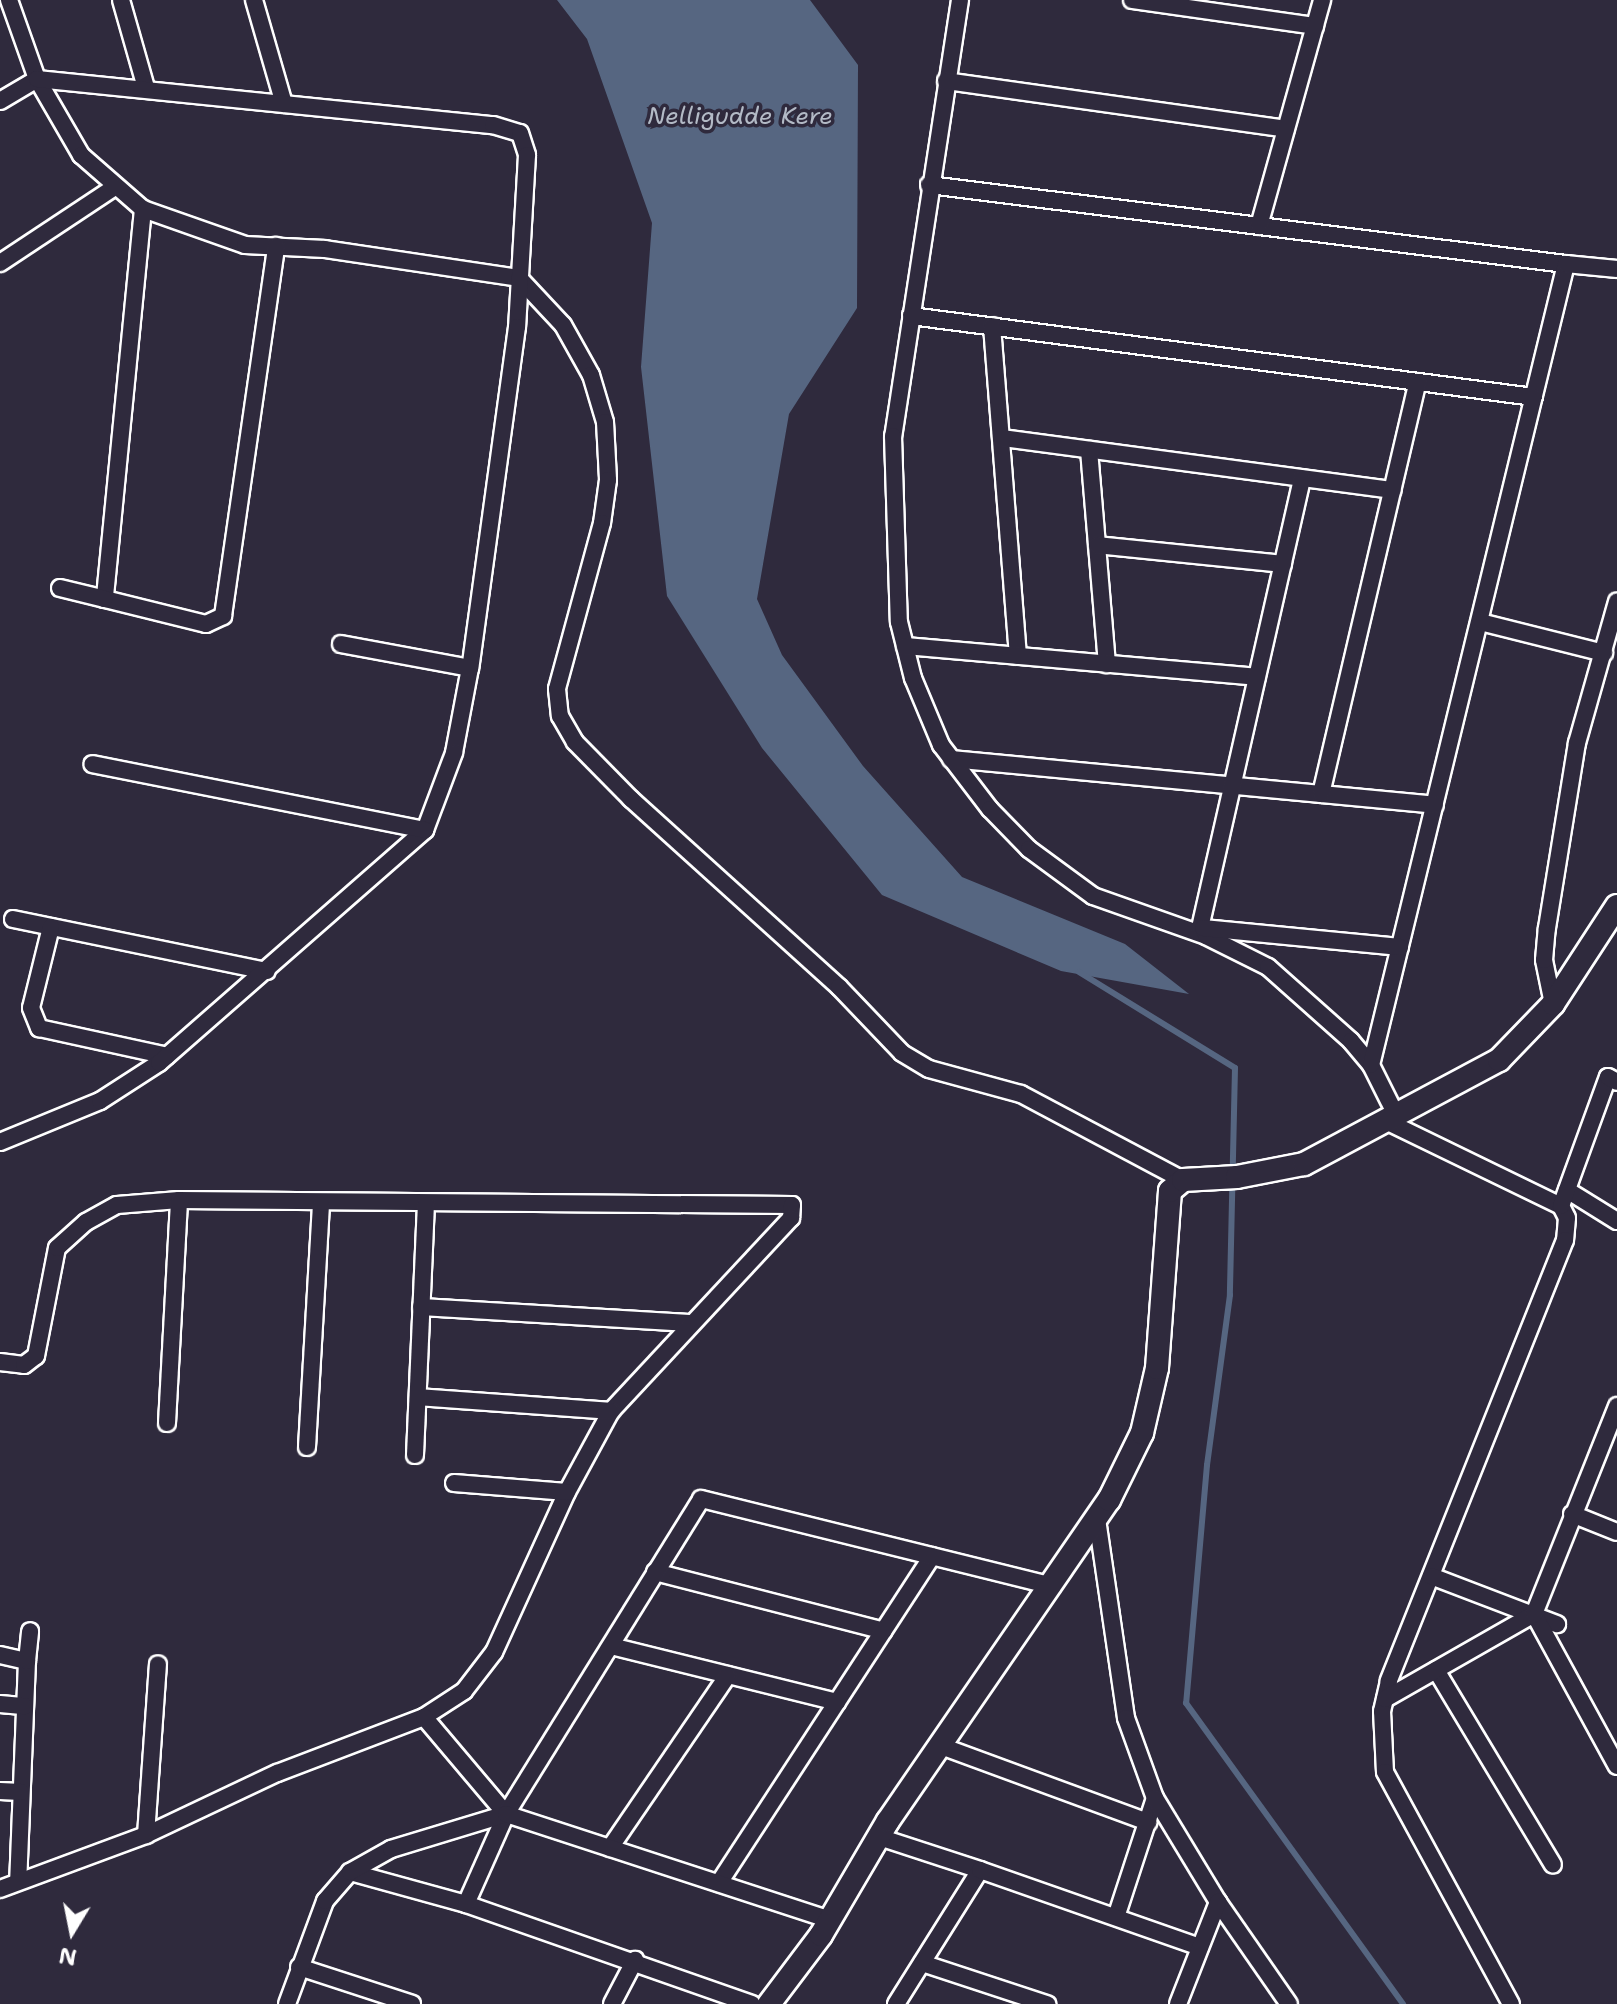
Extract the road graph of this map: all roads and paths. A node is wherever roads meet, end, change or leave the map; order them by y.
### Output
1 (6, 0) edge
2 (121, 0) edge
3 (254, 0) edge
4 (960, 0) edge
5 (1132, 0) edge
6 (1322, 0) edge
7 (1232, 7) edge
8 (0, 19) edge
9 (1315, 26) junction
10 (37, 79) junction
11 (946, 81) junction
12 (146, 88) junction
13 (0, 101) edge
14 (284, 104) junction
15 (1286, 129) junction
16 (929, 185) junction
17 (115, 187) junction
18 (143, 209) junction
19 (1259, 226) junction
20 (276, 246) junction
21 (0, 263) edge
22 (1566, 264) junction
23 (1617, 269) edge
24 (519, 278) junction
25 (911, 316) junction
26 (992, 326) junction
27 (1418, 382) junction
28 (1534, 397) junction
29 (1002, 438) junction
30 (1089, 450) junction
31 (1302, 478) junction
32 (1393, 490) junction
33 (1097, 545) junction
34 (1283, 564) junction
35 (60, 588) dead end
36 (105, 599) junction
37 (1617, 602) edge
38 (1480, 622) junction
39 (341, 644) dead end
40 (905, 646) junction
41 (1604, 653) junction
42 (1018, 656) junction
43 (1107, 664) junction
44 (470, 668) junction
45 (1257, 677) junction
46 (951, 759) junction
47 (92, 764) dead end
48 (1233, 786) junction
49 (1321, 794) junction
50 (1435, 805) junction
51 (425, 830) junction
52 (1617, 906) edge
53 (13, 919) dead end
54 (1168, 925) junction
55 (51, 927) junction
56 (1200, 928) junction
57 (1400, 947) junction
58 (267, 971) junction
59 (1553, 1004) junction
60 (167, 1056) junction
61 (1371, 1065) junction
62 (1617, 1082) edge
63 (1392, 1119) junction
64 (0, 1142) edge
65 (1183, 1180) junction
66 (1564, 1198) junction
67 (179, 1200) junction
68 (321, 1203) junction
69 (426, 1203) junction
70 (1617, 1221) edge
71 (421, 1307) junction
72 (690, 1323) junction
73 (0, 1362) edge
74 (418, 1397) junction
75 (1617, 1406) edge
76 (611, 1411) junction
77 (167, 1423) dead end
78 (307, 1447) dead end
79 (415, 1455) dead end
80 (454, 1483) dead end
81 (567, 1492) junction
82 (1572, 1514) junction
83 (1097, 1519) junction
84 (1617, 1532) edge
85 (932, 1556) junction
86 (655, 1572) junction
87 (1431, 1576) junction
88 (1052, 1586) junction
89 (1534, 1614) junction
90 (1557, 1624) dead end
91 (30, 1631) dead end
92 (884, 1631) junction
93 (611, 1646) junction
94 (0, 1655) edge
95 (27, 1661) junction
96 (158, 1664) dead end
97 (1436, 1670) junction
98 (728, 1675) junction
99 (1385, 1699) junction
100 (837, 1702) junction
101 (0, 1704) edge
102 (25, 1706) junction
103 (424, 1717) junction
104 (941, 1746) junction
105 (1617, 1766) edge
106 (0, 1791) edge
107 (21, 1792) junction
108 (1155, 1798) junction
109 (506, 1814) junction
110 (1148, 1822) junction
111 (146, 1835) junction
112 (879, 1837) junction
113 (610, 1848) junction
114 (1553, 1865) dead end
115 (980, 1870) junction
116 (350, 1872) junction
117 (18, 1881) junction
118 (719, 1883) junction
119 (0, 1889) edge
120 (1218, 1902) junction
121 (466, 1904) junction
122 (1116, 1917) junction
123 (830, 1920) junction
124 (1200, 1947) junction
125 (635, 1960) junction
126 (922, 1963) junction
127 (299, 1967) junction
128 (404, 2003) edge
129 (287, 2004) edge
130 (612, 2004) edge
131 (752, 2004) edge
132 (769, 2004) edge
133 (896, 2004) edge
134 (1047, 2004) edge
135 (1178, 2004) edge
136 (1289, 2004) edge
137 (1511, 2004) edge

1 - 8 street
1 - 10 street
2 - 12 street
3 - 14 street
4 - 11 street
5 - 7 street
6 - 9 street
7 - 9 street
9 - 15 street
10 - 12 street
10 - 13 street
10 - 17 street
11 - 15 street
11 - 16 street
12 - 14 street
14 - 24 street
15 - 19 street
16 - 19 street
16 - 25 street
17 - 18 street
17 - 21 street
18 - 20 street
18 - 36 street
19 - 22 street
20 - 24 street
20 - 36 street
22 - 23 street
22 - 28 street
24 - 44 street
24 - 65 street
25 - 26 street
25 - 40 street
26 - 27 street
26 - 29 street
27 - 28 street
27 - 32 street
28 - 38 street
29 - 30 street
29 - 42 street
30 - 31 street
30 - 33 street
31 - 32 street
31 - 34 street
32 - 49 street
33 - 34 street
33 - 43 street
34 - 45 street
35 - 36 street
37 - 41 street
38 - 41 street
38 - 50 street
39 - 44 street
40 - 42 street
40 - 46 street
41 - 59 street
42 - 43 street
43 - 45 street
44 - 51 street
45 - 48 street
46 - 48 street
46 - 54 street
47 - 51 street
48 - 49 street
48 - 56 street
49 - 50 street
50 - 57 street
51 - 58 street
52 - 59 street
53 - 55 street
54 - 56 street
54 - 61 street
55 - 58 street
55 - 60 street
56 - 57 street
57 - 61 street
58 - 60 street
59 - 63 street
60 - 64 street
61 - 63 street
62 - 66 street
63 - 65 street
63 - 66 street
65 - 83 street
66 - 70 street
66 - 87 street
67 - 68 street
67 - 73 street
67 - 77 street
68 - 69 street
68 - 78 street
69 - 71 street
69 - 72 street
71 - 72 street
71 - 74 street
72 - 76 street
74 - 76 street
74 - 79 street
75 - 82 street
76 - 81 street
80 - 81 street
81 - 103 street
82 - 84 street
82 - 89 street
83 - 88 street
83 - 108 street
85 - 86 street
85 - 88 street
85 - 92 street
86 - 92 street
86 - 93 street
87 - 89 street
87 - 99 street
88 - 104 street
89 - 90 street
89 - 97 street
89 - 105 street
91 - 95 street
92 - 100 street
93 - 98 street
93 - 109 street
94 - 95 street
95 - 102 street
96 - 111 street
97 - 99 street
97 - 114 street
98 - 100 street
98 - 113 street
99 - 137 street
100 - 118 street
101 - 102 street
102 - 107 street
103 - 109 street
103 - 111 street
104 - 110 street
104 - 112 street
106 - 107 street
107 - 117 street
108 - 110 street
108 - 120 street
109 - 113 street
109 - 116 street
109 - 121 street
110 - 122 street
111 - 117 street
112 - 115 street
112 - 123 street
113 - 118 street
115 - 122 street
115 - 126 street
116 - 121 street
116 - 127 street
117 - 119 street
118 - 123 street
120 - 124 street
120 - 136 street
121 - 125 street
122 - 124 street
123 - 132 street
124 - 135 street
125 - 130 street
125 - 131 street
126 - 133 street
126 - 134 street
127 - 128 street
127 - 129 street

